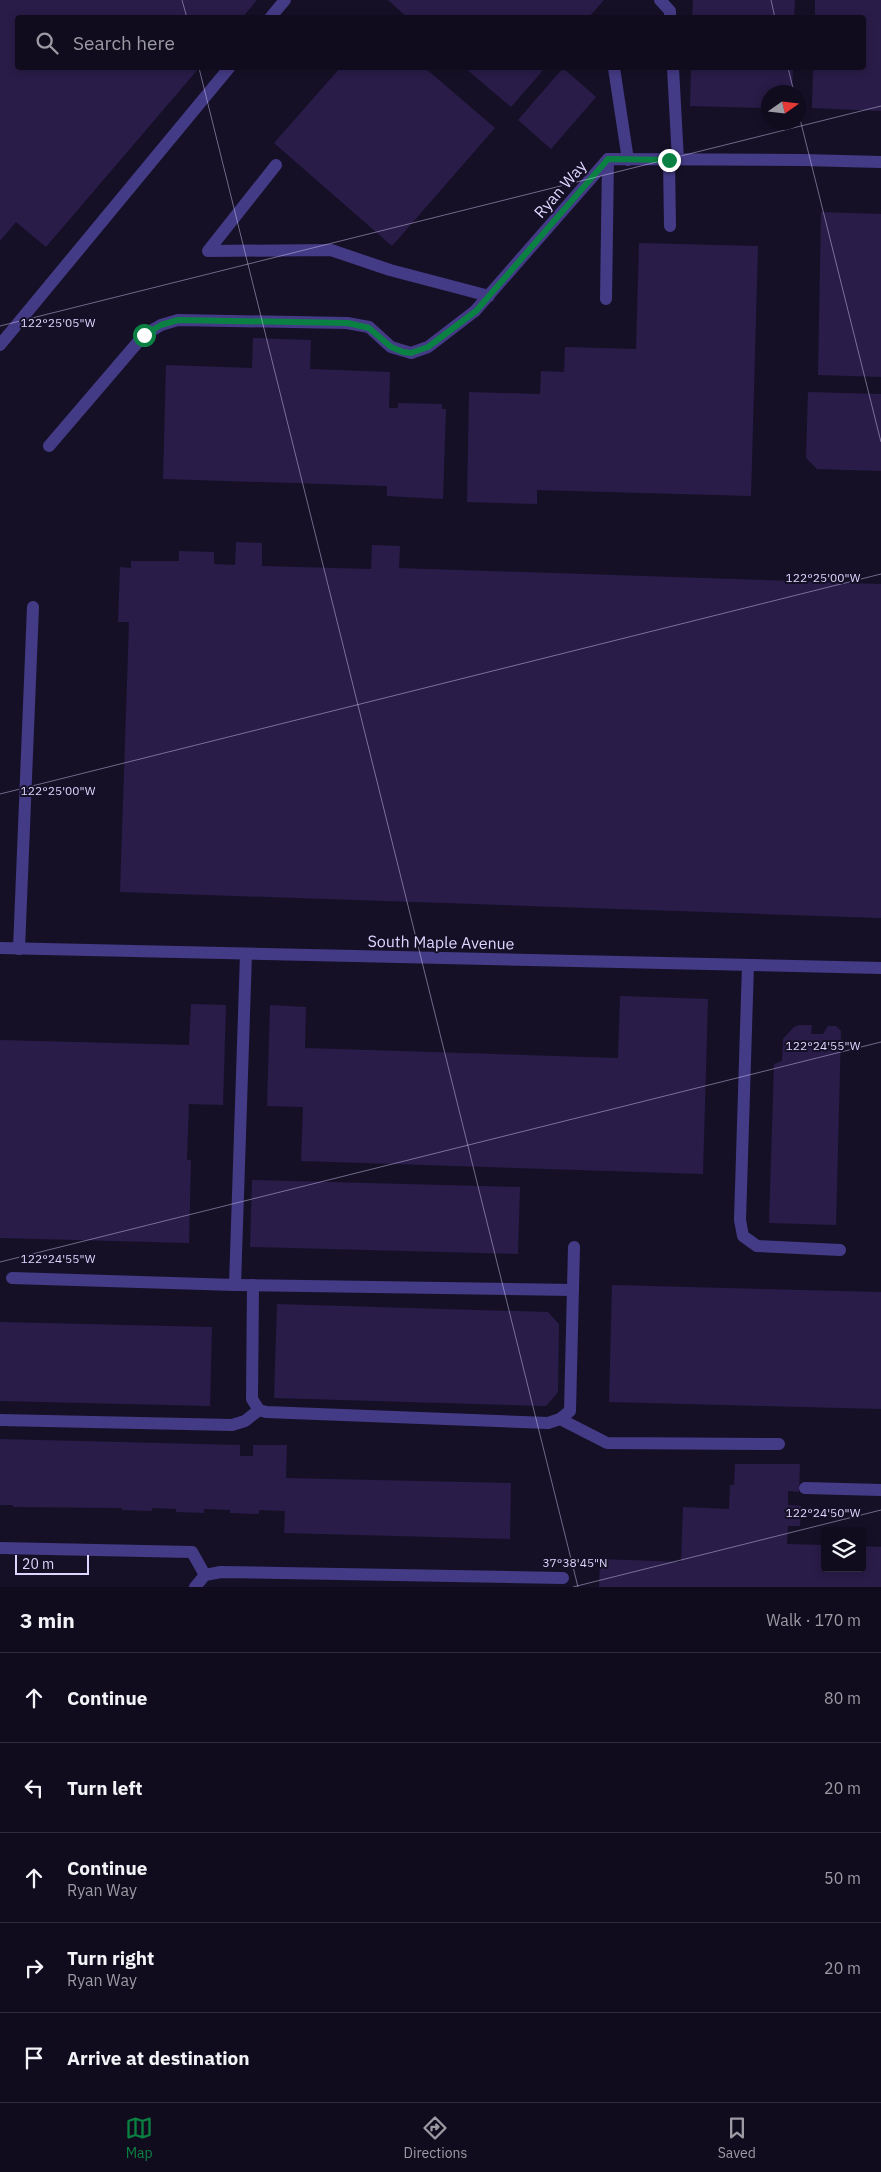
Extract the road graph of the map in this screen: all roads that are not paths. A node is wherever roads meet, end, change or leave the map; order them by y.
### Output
1 (285, 0) edge
2 (660, 0) edge
3 (272, 15) edge
4 (670, 15) edge
5 (227, 70) edge
6 (614, 70) edge
7 (673, 70) edge
8 (608, 159) junction
9 (628, 160) junction
10 (673, 160) junction
11 (881, 162) edge
12 (276, 165) dead end
13 (670, 226) dead end
14 (489, 296) junction
15 (606, 299) dead end
16 (0, 345) edge
17 (49, 446) dead end
18 (33, 607) dead end
19 (0, 948) edge
20 (19, 949) junction
21 (246, 954) junction
22 (748, 965) junction
23 (881, 968) edge
24 (574, 1247) dead end
25 (840, 1250) dead end
26 (12, 1278) dead end
27 (235, 1285) junction
28 (253, 1285) junction
29 (573, 1290) junction
30 (259, 1410) junction
31 (560, 1419) junction
32 (0, 1420) edge
33 (779, 1444) dead end
34 (805, 1488) dead end
35 (881, 1490) edge
36 (0, 1548) edge
37 (206, 1575) junction
38 (563, 1578) dead end
39 (438, 1582) edge
40 (195, 1587) edge

1 - 3 street
2 - 4 street
5 - 16 street
6 - 9 street
7 - 10 street
8 - 9 street, Ryan Way
8 - 14 street, Ryan Way
8 - 15 street
9 - 10 street, Ryan Way
10 - 11 street, Ryan Way
10 - 13 street
12 - 14 street
14 - 17 street, Ryan Way
18 - 20 street
19 - 20 street, South Maple Avenue
20 - 21 street, South Maple Avenue
21 - 22 street, South Maple Avenue
21 - 27 street
22 - 23 street, South Maple Avenue
22 - 25 street
24 - 29 street
26 - 27 street
27 - 28 street
28 - 29 street
28 - 30 street
29 - 31 street
30 - 31 street
30 - 32 street
31 - 33 street
34 - 35 street
36 - 37 street
37 - 39 street
37 - 40 street
38 - 39 street

